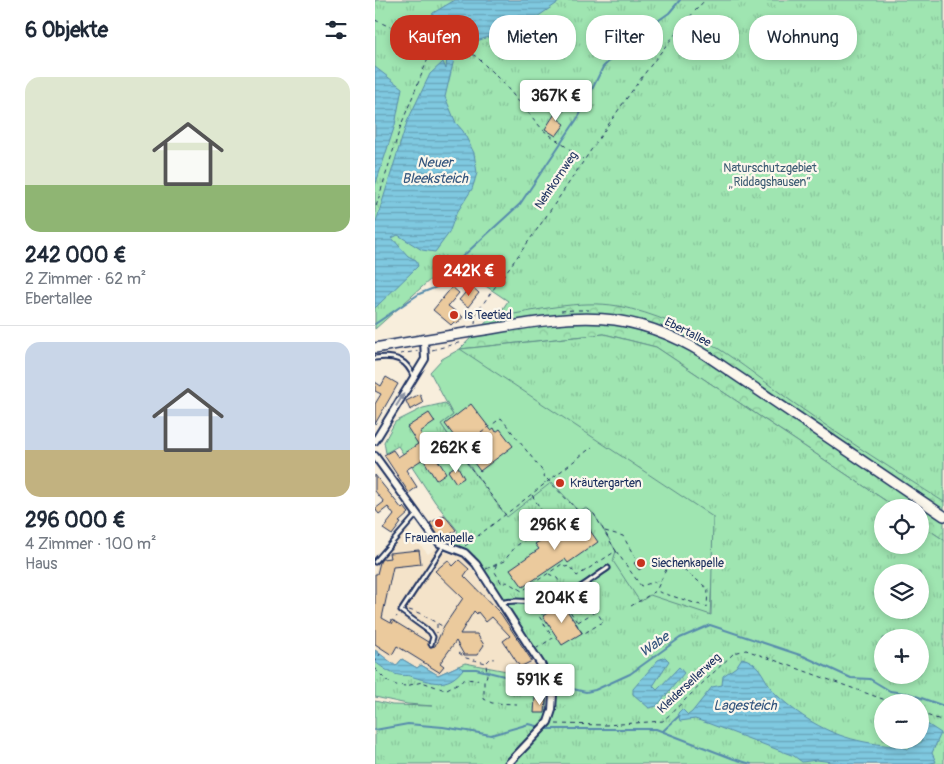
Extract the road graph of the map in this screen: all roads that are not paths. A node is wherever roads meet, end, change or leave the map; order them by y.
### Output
1 (424, 340) junction
2 (375, 348) edge
3 (375, 358) edge
4 (414, 378) junction
5 (375, 441) edge
6 (375, 457) edge
7 (417, 514) junction
8 (944, 516) edge
9 (433, 536) dead end
10 (441, 545) joint
11 (375, 562) edge
12 (608, 568) dead end
13 (501, 603) junction
14 (431, 644) dead end
15 (508, 764) edge

1 - 2 main road, Ebertallee
1 - 4 street
1 - 8 main road, Ebertallee
3 - 4 lane
5 -> 4 street
6 - 7 street
7 - 9 street
7 - 11 lane
10 - 13 street
10 - 14 lane
12 - 13 lane
13 - 15 street

